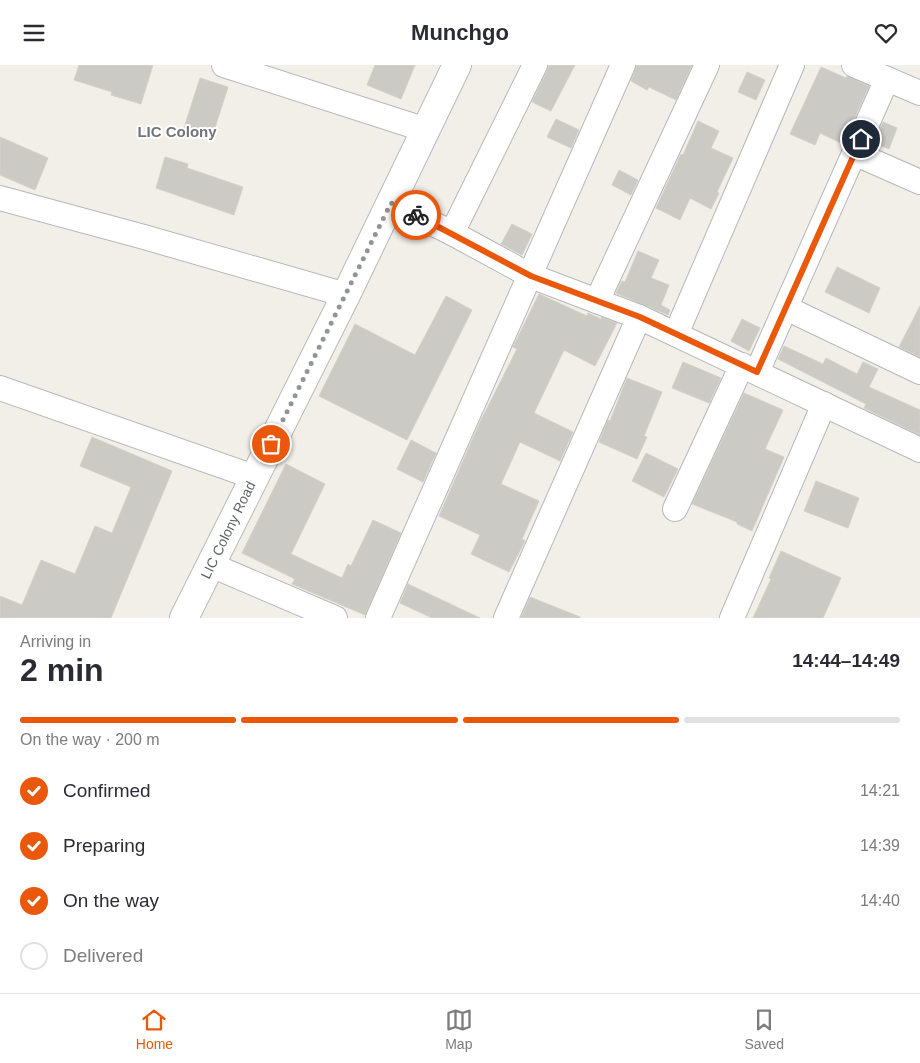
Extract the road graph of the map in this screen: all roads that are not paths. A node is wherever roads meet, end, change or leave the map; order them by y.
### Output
1 (224, 65) edge
2 (457, 65) edge
3 (534, 65) edge
4 (623, 65) edge
5 (707, 65) edge
6 (792, 65) edge
7 (854, 65) edge
8 (887, 79) junction
9 (920, 93) edge
10 (426, 131) junction
11 (854, 153) junction
12 (920, 182) edge
13 (0, 198) edge
14 (391, 203) junction
15 (452, 233) junction
16 (531, 276) junction
17 (346, 295) junction
18 (597, 301) junction
19 (786, 308) junction
20 (640, 317) junction
21 (676, 334) junction
22 (749, 369) junction
23 (920, 372) edge
24 (0, 388) edge
25 (824, 404) junction
26 (920, 450) edge
27 (254, 477) junction
28 (675, 509) dead end
29 (211, 565) junction
30 (184, 618) edge
31 (335, 618) edge
32 (378, 618) edge
33 (506, 618) edge
34 (732, 618) edge

1 - 10 street
2 - 10 main road, LIC Colony Road
3 - 15 street
4 - 16 street
5 - 18 street
6 - 21 street
7 - 8 street
8 - 9 street
8 - 11 street
10 - 14 main road, LIC Colony Road
11 - 12 street
11 - 19 street
13 - 17 street
14 - 15 street
14 - 17 main road, LIC Colony Road
15 - 16 street
16 - 18 street
16 - 32 street
17 - 27 main road, LIC Colony Road
18 - 20 street
19 - 22 street
19 - 23 street
20 - 21 street
20 - 33 street
21 - 22 street
22 - 25 street
22 - 28 street
24 - 27 street
25 - 26 street
25 - 34 street
27 - 29 main road, LIC Colony Road
29 - 30 main road, LIC Colony Road
29 - 31 street

